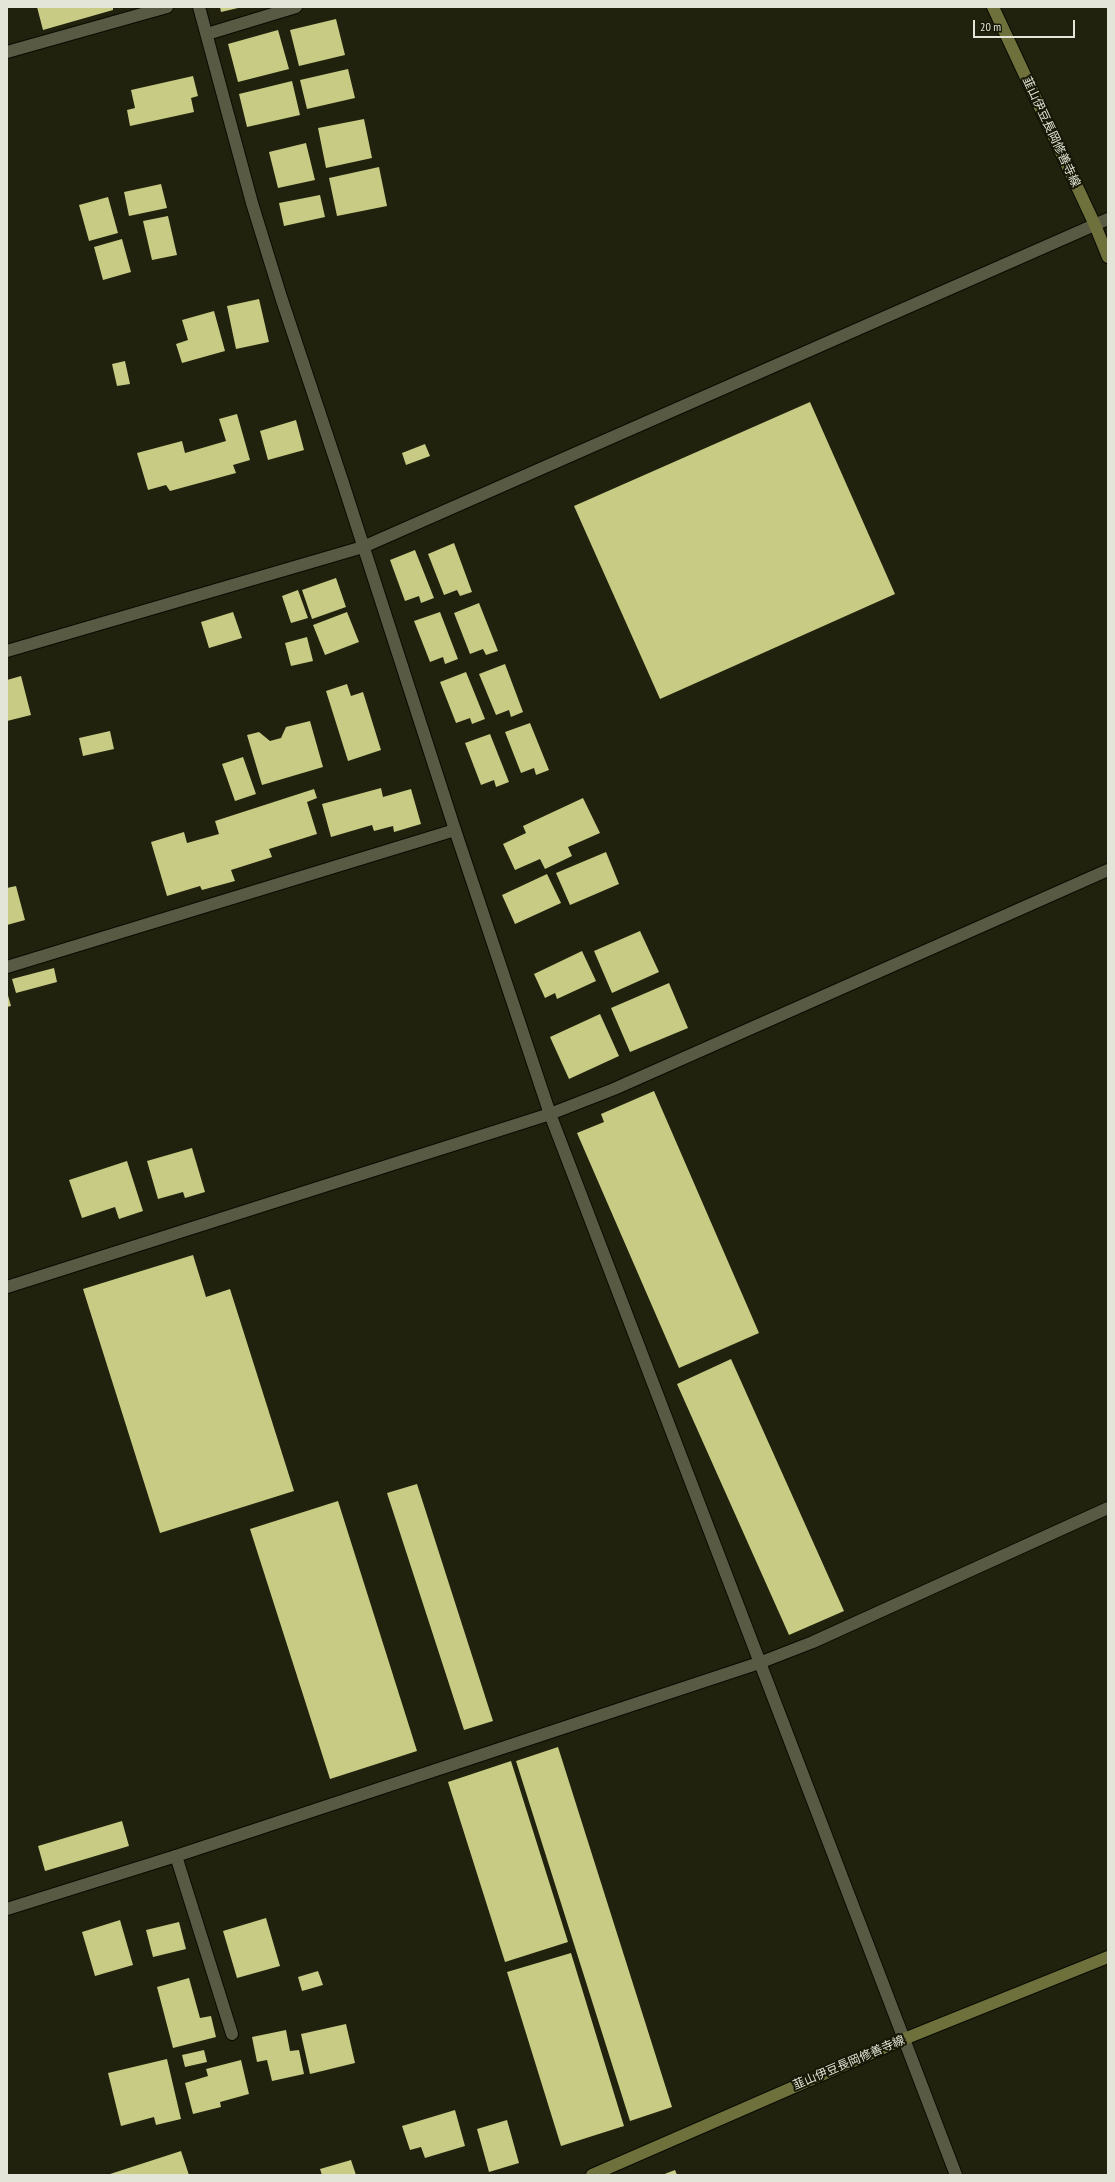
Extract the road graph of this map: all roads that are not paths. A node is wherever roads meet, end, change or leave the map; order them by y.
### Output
1 (167, 7) edge
2 (199, 7) edge
3 (296, 7) edge
4 (993, 7) edge
5 (207, 34) junction
6 (7, 52) edge
7 (1108, 219) edge
8 (1095, 225) junction
9 (1108, 257) edge
10 (363, 547) junction
11 (7, 651) edge
12 (454, 830) junction
13 (1108, 870) edge
14 (7, 967) edge
15 (550, 1114) junction
16 (7, 1288) edge
17 (1108, 1508) edge
18 (759, 1663) junction
19 (176, 1856) junction
20 (7, 1909) edge
21 (1108, 1957) edge
22 (232, 2034) dead end
23 (904, 2039) junction
24 (592, 2175) edge
25 (956, 2175) edge

1 - 6 street
2 - 5 street
3 - 5 street
4 - 8 main road, 韮山伊豆長岡修善寺線
5 - 10 street
7 - 8 street
8 - 9 main road, 韮山伊豆長岡修善寺線
8 - 10 street
10 - 11 street
10 - 12 street
12 - 14 street
12 - 15 street
13 - 15 street
15 - 16 street
15 - 18 street
17 - 18 street
18 - 19 street
18 - 23 street
19 - 20 street
19 - 22 street
21 - 23 main road, 韮山伊豆長岡修善寺線
23 - 24 main road, 韮山伊豆長岡修善寺線
23 - 25 street

